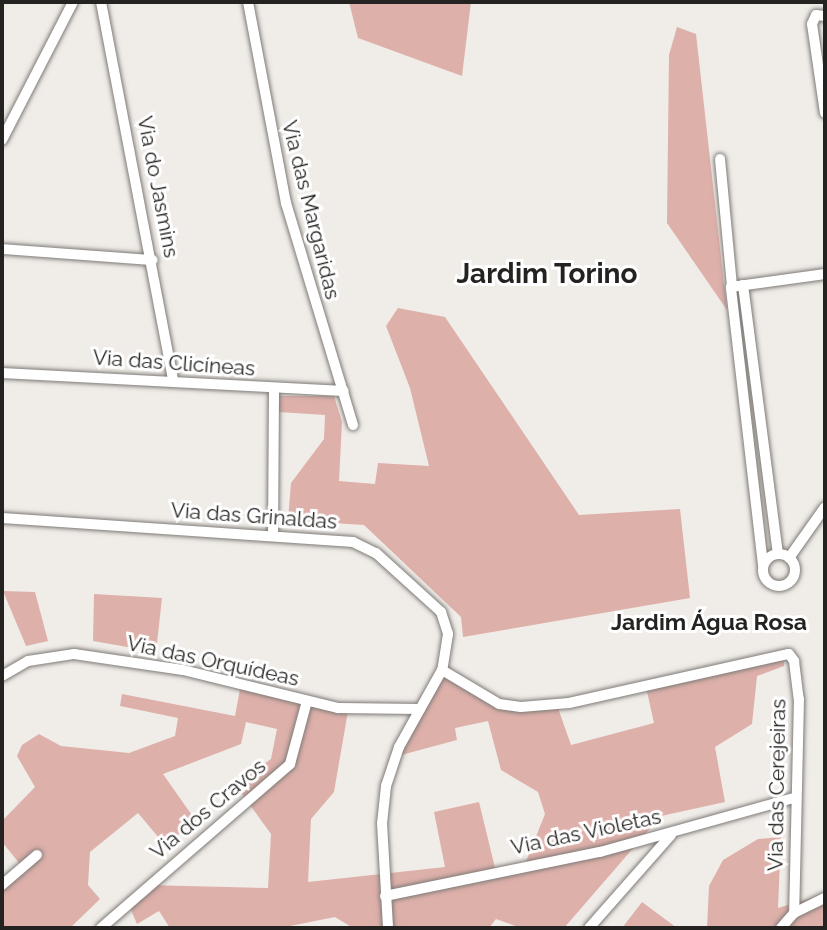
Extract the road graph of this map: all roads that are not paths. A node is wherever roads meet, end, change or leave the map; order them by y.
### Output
1 (73, 2) edge
2 (101, 2) edge
3 (248, 2) edge
4 (825, 16) edge
5 (825, 113) edge
6 (2, 139) edge
7 (720, 159) dead end
8 (2, 249) edge
9 (153, 260) junction
10 (825, 274) edge
11 (737, 285) junction
12 (2, 373) edge
13 (173, 381) junction
14 (274, 389) junction
15 (344, 391) junction
16 (353, 425) dead end
17 (825, 507) edge
18 (2, 518) edge
19 (273, 536) junction
20 (778, 554) junction
21 (789, 558) junction
22 (763, 565) junction
23 (442, 670) junction
24 (2, 676) edge
25 (307, 701) junction
26 (420, 709) junction
27 (794, 798) junction
28 (671, 834) junction
29 (37, 855) dead end
30 (2, 885) edge
31 (385, 896) junction
32 (825, 898) edge
33 (794, 914) junction
34 (101, 928) edge
35 (388, 928) edge
36 (589, 928) edge
37 (780, 928) edge

1 - 6 street
2 - 9 street, Via do Jasmins
3 - 15 street, Via das Margaridas
4 - 5 street
7 - 11 street
8 - 9 street
9 - 13 street, Via do Jasmins
10 - 11 street
11 - 20 street
11 - 22 street
12 - 13 street, Via das Clicíneas
13 - 14 street, Via das Clicíneas
14 - 15 street, Via das Clicíneas
14 - 19 street
15 - 16 street, Via das Margaridas
17 - 21 street
18 - 19 street, Via das Grinaldas
19 - 23 street, Via das Grinaldas
20 - 21 street
20 - 22 street
21 - 22 street
23 - 26 street, Via das Grinaldas
23 - 27 street, Via das Cerejeiras
24 - 25 street, Via das Orquídeas
25 - 26 street, Via das Orquídeas
25 - 34 street, Via dos Cravos
26 - 31 street, Via das Grinaldas
27 - 28 street, Via das Violetas
27 - 33 street, Via das Cerejeiras
28 - 31 street, Via das Violetas
28 - 36 street
29 - 30 street
31 - 35 street, Via das Grinaldas
32 - 33 street
33 - 37 street

